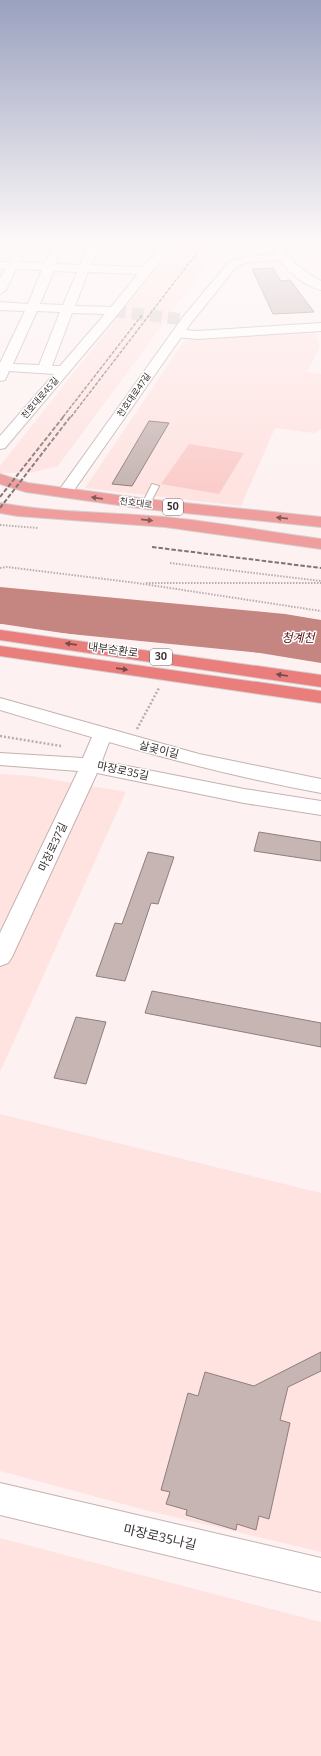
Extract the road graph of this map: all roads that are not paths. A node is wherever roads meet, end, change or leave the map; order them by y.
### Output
1 (25, 323) edge
2 (62, 323) edge
3 (104, 323) edge
4 (185, 323) edge
5 (321, 327) edge
6 (177, 333) junction
7 (44, 369) junction
8 (64, 370) junction
9 (2, 371) edge
10 (5, 433) edge
11 (0, 445) edge
12 (0, 479) edge
13 (0, 485) edge
14 (154, 486) dead end
15 (26, 488) junction
16 (65, 493) junction
17 (146, 504) junction
18 (0, 508) edge
19 (0, 517) edge
20 (66, 517) junction
21 (321, 522) edge
22 (321, 544) edge
23 (0, 635) edge
24 (0, 651) edge
25 (321, 681) edge
26 (321, 697) edge
27 (0, 704) edge
28 (102, 734) junction
29 (0, 759) edge
30 (90, 765) junction
31 (241, 770) junction
32 (321, 786) edge
33 (244, 796) junction
34 (321, 808) edge
35 (0, 957) edge
36 (0, 1499) edge
37 (321, 1576) edge

1 - 9 street
2 - 7 street
3 - 8 street, 천호대로45길
4 - 6 street, 천호대로47길
5 - 6 street
6 - 16 street, 천호대로47길
7 - 8 street
7 - 9 street
8 - 10 street, 천호대로45길
10 - 11 street, 천호대로45길
12 - 15 main road, 천호대로
13 - 15 main road
14 - 17 lane
15 - 16 main road, 천호대로 / 50
17 -> 16 main road, 천호대로 / 50
21 -> 17 main road, 천호대로 / 50
18 - 20 main road, 천호대로
19 - 20 main road
20 -> 22 main road, 천호대로
25 -> 23 highway, 내부순환로 / 30
24 -> 26 highway, 내부순환로 / 30
27 - 28 street, 살곶이길
28 - 30 street, 마장로37길
28 - 31 street, 살곶이길
29 - 30 street, 마장로35길
30 - 33 street, 마장로35길
30 - 35 street, 마장로37길
31 - 32 street, 살곶이길
31 - 33 street
33 - 34 street, 마장로35길
36 - 37 street, 마장로35나길

